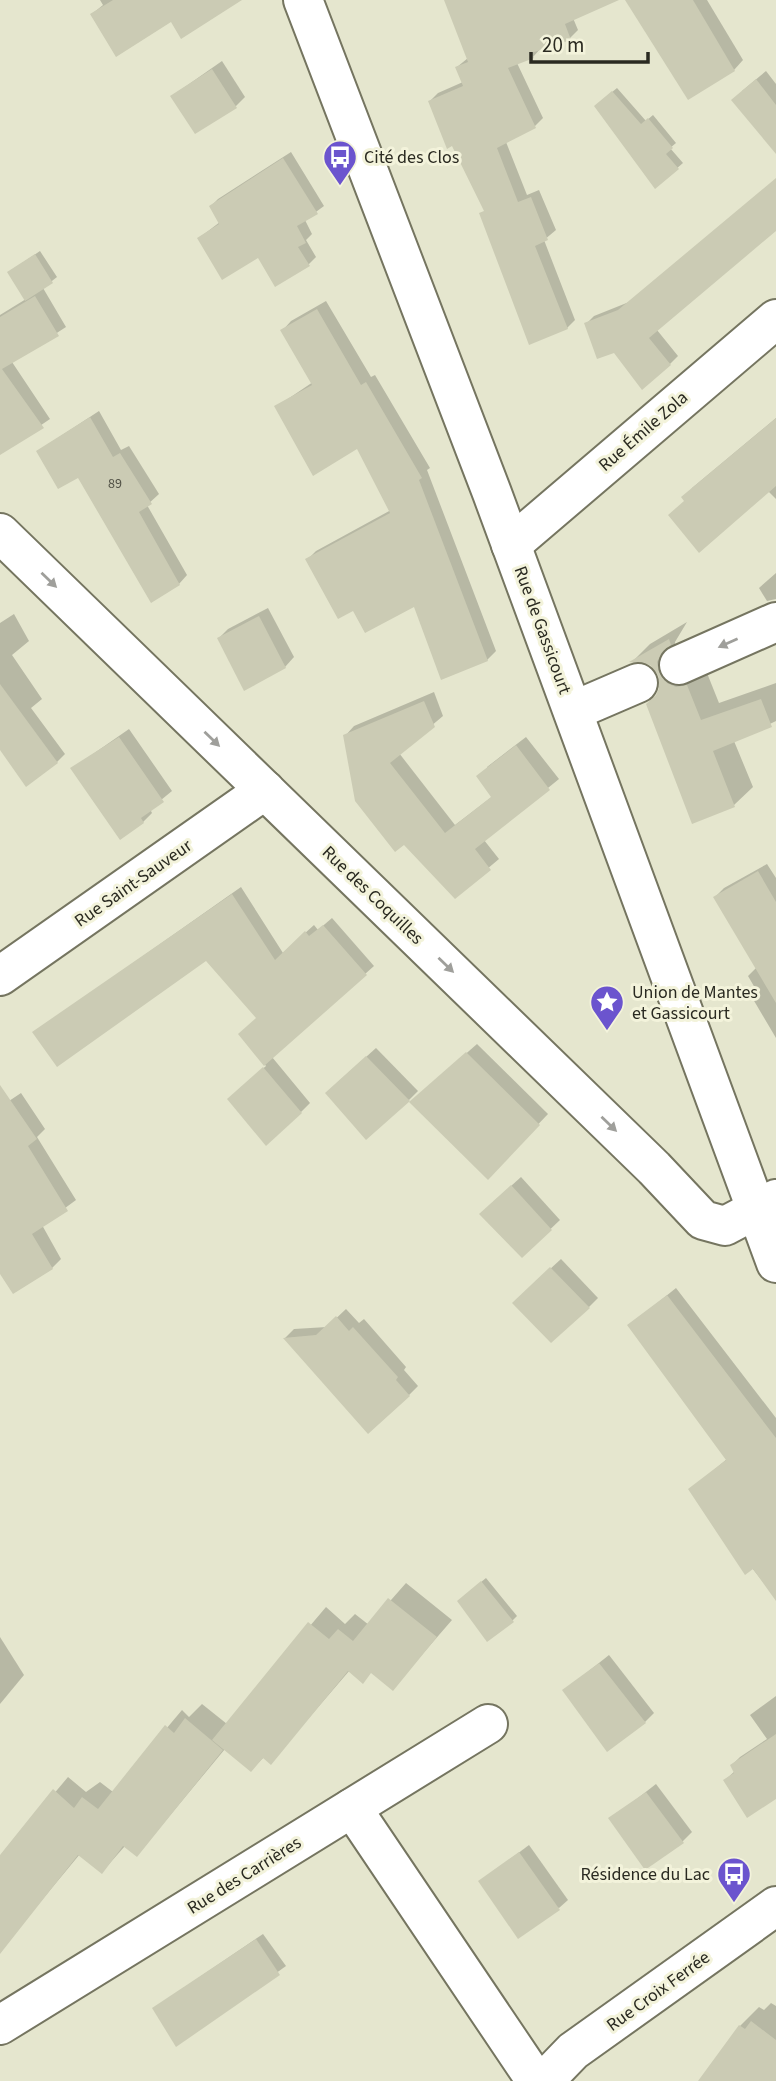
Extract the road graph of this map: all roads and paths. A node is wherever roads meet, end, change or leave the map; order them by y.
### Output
1 (303, 0) edge
2 (776, 319) edge
3 (0, 533) edge
4 (511, 545) junction
5 (776, 622) edge
6 (679, 665) dead end
7 (638, 683) dead end
8 (573, 711) junction
9 (265, 790) junction
10 (0, 976) edge
11 (766, 1206) edge
12 (776, 1263) edge
13 (488, 1724) dead end
14 (352, 1808) junction
15 (776, 1906) edge
16 (0, 2025) edge
17 (536, 2081) edge
18 (544, 2081) edge

1 - 4 street, Rue de Gassicourt
2 - 4 street, Rue Émile Zola
3 -> 9 street, Rue des Coquilles
4 - 8 street, Rue de Gassicourt
5 -> 6 street
7 - 8 street
8 - 11 street, Rue de Gassicourt
9 - 10 street, Rue Saint-Sauveur
9 -> 11 street, Rue des Coquilles
11 - 12 street, Rue de Gassicourt
13 - 14 street, Rue des Carrières
14 - 16 street, Rue des Carrières
14 - 17 street
15 - 18 street, Rue Croix Ferrée

